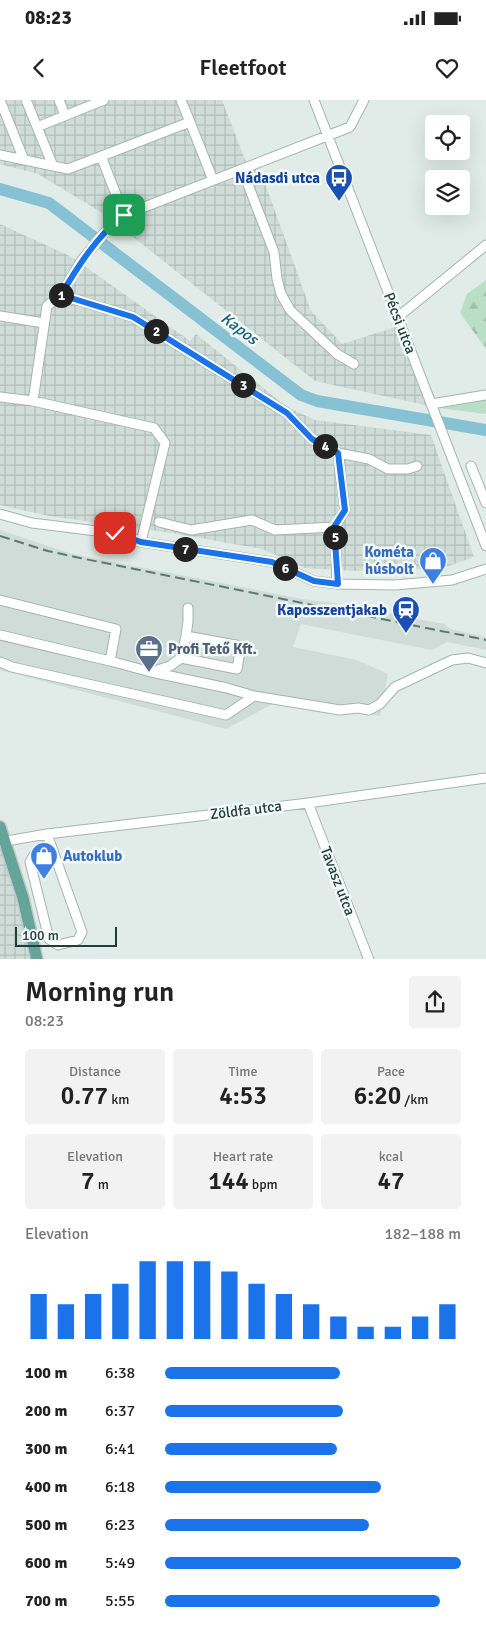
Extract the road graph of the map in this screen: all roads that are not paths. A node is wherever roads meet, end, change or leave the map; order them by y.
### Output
1 (0, 100) edge
2 (26, 100) edge
3 (59, 100) edge
4 (104, 100) edge
5 (181, 100) edge
6 (314, 100) edge
7 (364, 100) edge
8 (89, 103) edge
9 (65, 116) junction
10 (190, 122) junction
11 (37, 127) junction
12 (327, 136) junction
13 (0, 155) edge
14 (101, 156) junction
15 (24, 160) junction
16 (53, 166) junction
17 (242, 169) junction
18 (213, 180) junction
19 (124, 215) junction
20 (486, 245) edge
21 (61, 295) junction
22 (0, 316) edge
23 (398, 317) junction
24 (44, 323) junction
25 (354, 364) dead end
26 (486, 395) edge
27 (0, 397) edge
28 (33, 401) junction
29 (433, 408) junction
30 (338, 453) junction
31 (417, 466) dead end
32 (471, 466) dead end
33 (486, 503) edge
34 (0, 514) edge
35 (159, 522) dead end
36 (334, 527) junction
37 (141, 542) junction
38 (486, 546) edge
39 (486, 569) edge
40 (338, 584) junction
41 (0, 600) edge
42 (188, 608) dead end
43 (0, 635) edge
44 (186, 636) junction
45 (181, 658) junction
46 (110, 661) junction
47 (0, 662) edge
48 (486, 663) edge
49 (151, 672) junction
50 (254, 696) junction
51 (486, 778) edge
52 (308, 802) junction
53 (0, 827) edge
54 (47, 834) junction
55 (3, 841) edge
56 (52, 850) junction
57 (37, 959) edge
58 (369, 959) edge

1 - 15 street
2 - 11 street
3 - 9 street
4 - 8 street
5 - 10 street
6 - 12 street, Pécsi utca
7 - 12 street
8 - 9 street
9 - 11 street
10 - 14 street
10 - 18 street
11 - 16 street
12 - 17 street
12 - 23 street, Pécsi utca
13 - 15 street
14 - 16 street
14 - 19 street
15 - 16 street
17 - 18 street
17 - 25 street
18 - 19 street
19 - 21 street
20 - 23 street
21 - 24 street
21 - 30 street
22 - 24 street
23 - 29 street, Pécsi utca
24 - 28 street
26 - 29 street
27 - 28 street
28 - 37 street
29 - 38 street, Pécsi utca
30 - 31 street
30 - 36 street
32 - 33 street
34 - 37 street
35 - 36 street
36 - 40 street
37 - 40 street
39 - 40 street
41 - 46 street
42 - 44 street
43 - 46 street
44 - 45 street
44 - 45 street
45 - 49 street
46 - 49 street
47 - 50 street
48 - 50 street
49 - 50 street
51 - 52 street, Zöldfa utca
52 - 54 street, Zöldfa utca
52 - 58 street, Tavasz utca
53 - 55 main road
54 - 55 street, Zöldfa utca
54 - 56 street
55 - 57 main road
56 - 56 street

